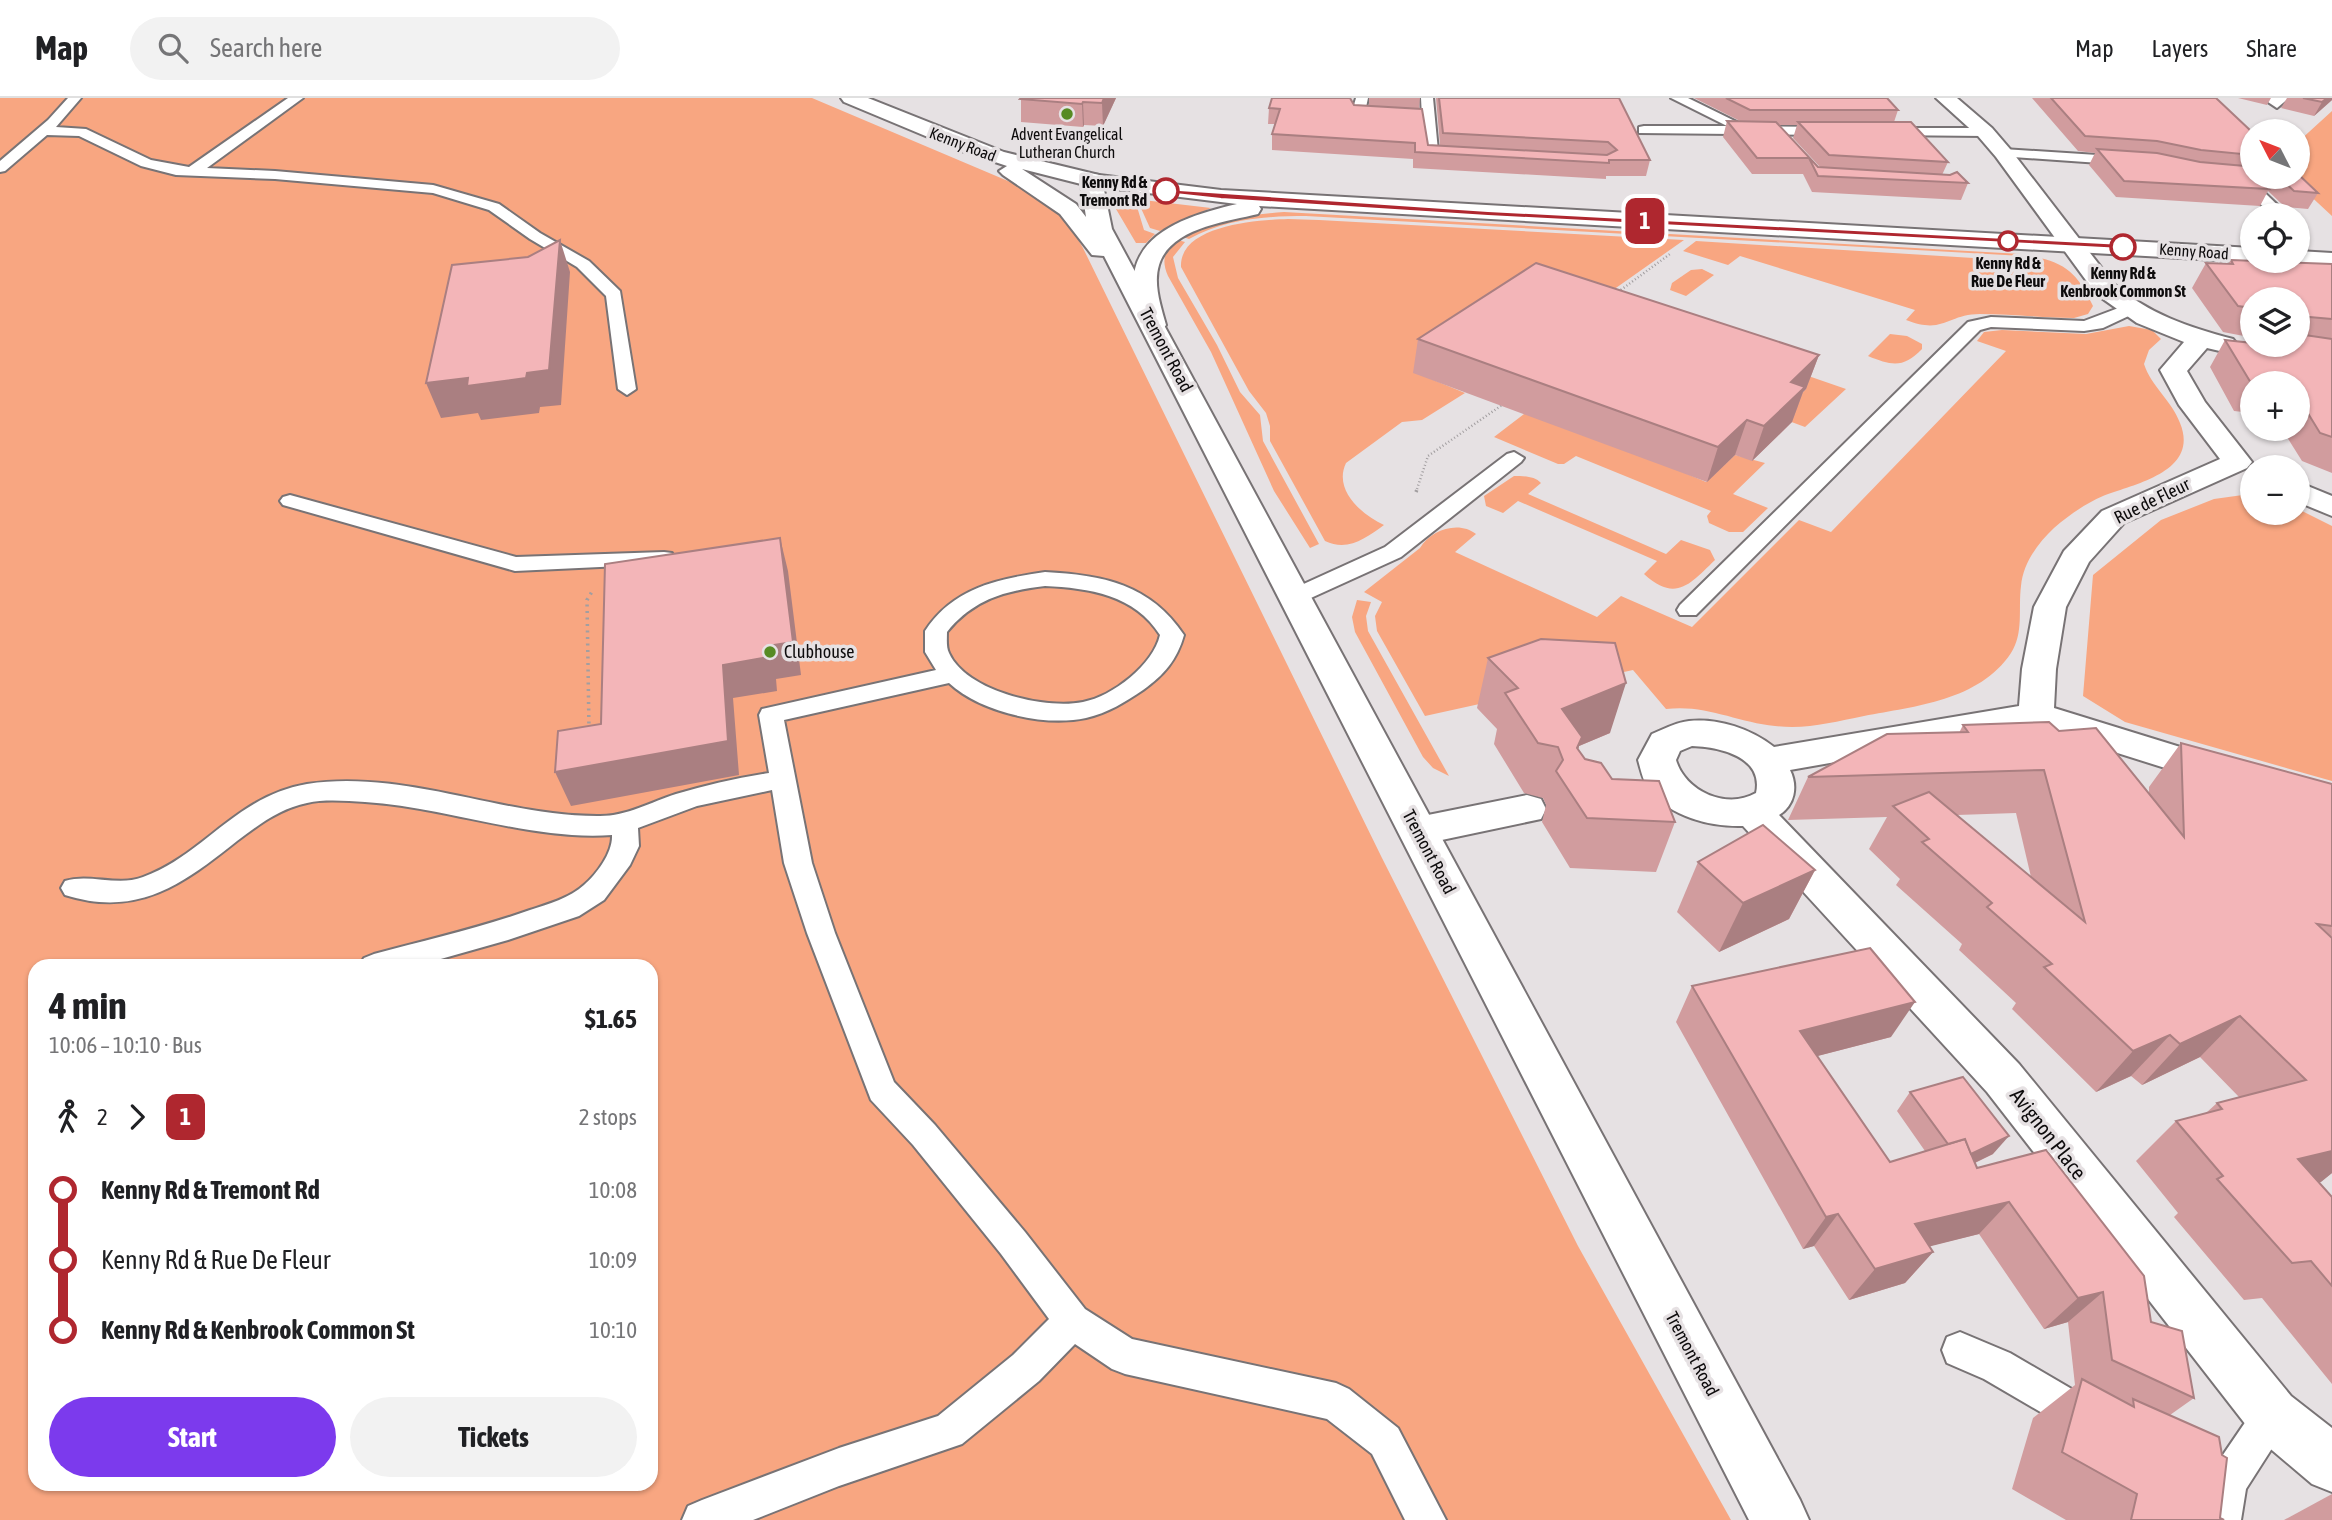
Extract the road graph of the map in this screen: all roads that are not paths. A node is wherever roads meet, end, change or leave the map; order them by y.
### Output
1 (75, 98) edge
2 (297, 98) edge
3 (851, 98) edge
4 (1362, 98) edge
5 (1427, 98) edge
6 (1677, 98) edge
7 (1946, 98) edge
8 (1393, 117) edge
9 (1644, 130) dead end
10 (44, 131) junction
11 (1747, 131) junction
12 (1776, 131) junction
13 (1842, 131) edge
14 (1868, 131) edge
15 (1985, 132) junction
16 (965, 146) junction
17 (1793, 150) edge
18 (2003, 153) junction
19 (1471, 158) edge
20 (2150, 163) edge
21 (0, 168) edge
22 (193, 171) junction
23 (2228, 175) edge
24 (1091, 180) junction
25 (2269, 203) edge
26 (1348, 205) junction
27 (2073, 244) junction
28 (2240, 254) edge
29 (2310, 259) edge
30 (2332, 260) edge
31 (2129, 309) junction
32 (1156, 332) junction
33 (2201, 339) junction
34 (2240, 346) edge
35 (627, 389) dead end
36 (1514, 458) dead end
37 (2240, 459) edge
38 (2240, 467) edge
39 (2310, 497) edge
40 (290, 501) dead end
41 (2332, 507) edge
42 (682, 556) edge
43 (1294, 597) junction
44 (1688, 610) dead end
45 (955, 674) junction
46 (2036, 715) junction
47 (1767, 761) junction
48 (783, 779) junction
49 (1663, 781) junction
50 (2258, 783) edge
51 (1623, 789) edge
52 (1527, 809) dead end
53 (1753, 812) junction
54 (624, 823) junction
55 (1418, 831) junction
56 (75, 888) dead end
57 (399, 959) edge
58 (1072, 1321) junction
59 (1960, 1350) dead end
60 (2272, 1415) junction
61 (2112, 1430) edge
62 (2332, 1464) edge
63 (2194, 1467) edge
64 (2228, 1482) junction
65 (702, 1520) edge
66 (1426, 1520) edge
67 (1780, 1520) edge
68 (2221, 1520) edge

1 - 10 lane
2 - 22 lane
3 - 16 main road, Kenny Road
4 - 8 lane
5 - 19 lane
6 - 11 lane
7 - 15 main road
9 - 11 lane
10 - 21 lane
10 - 22 lane
11 - 12 lane
12 - 13 lane
12 - 17 lane
14 - 15 lane
15 - 18 main road
16 - 24 main road, Kenny Road
16 - 32 main road
18 - 20 lane
18 - 27 main road
22 - 35 lane
23 - 25 lane
24 - 26 main road, Kenny Road
24 - 32 main road, Tremont Road
26 - 27 main road, Kenny Road
26 - 32 main road
27 - 28 main road, Kenny Road
27 - 31 main road
29 - 30 main road
31 - 33 main road
31 - 44 lane
32 - 43 main road, Tremont Road
33 - 34 main road
33 - 37 main road, Rue de Fleur
36 - 43 lane
38 - 46 main road, Rue de Fleur
39 - 41 main road
40 - 42 lane
43 - 55 main road, Tremont Road
45 - 45 lane
45 - 48 lane
46 - 47 main road
46 - 50 main road
47 - 49 main road
47 - 53 main road
48 - 54 lane
48 - 58 lane
49 - 51 main road
49 - 53 main road
52 - 55 main road
53 - 60 main road, Avignon Place
54 - 56 lane
54 - 57 lane
55 - 67 main road, Tremont Road
58 - 65 lane
58 - 66 lane
59 - 61 lane
60 - 62 main road, Avignon Place
60 - 64 lane
63 - 64 lane
64 - 68 lane

